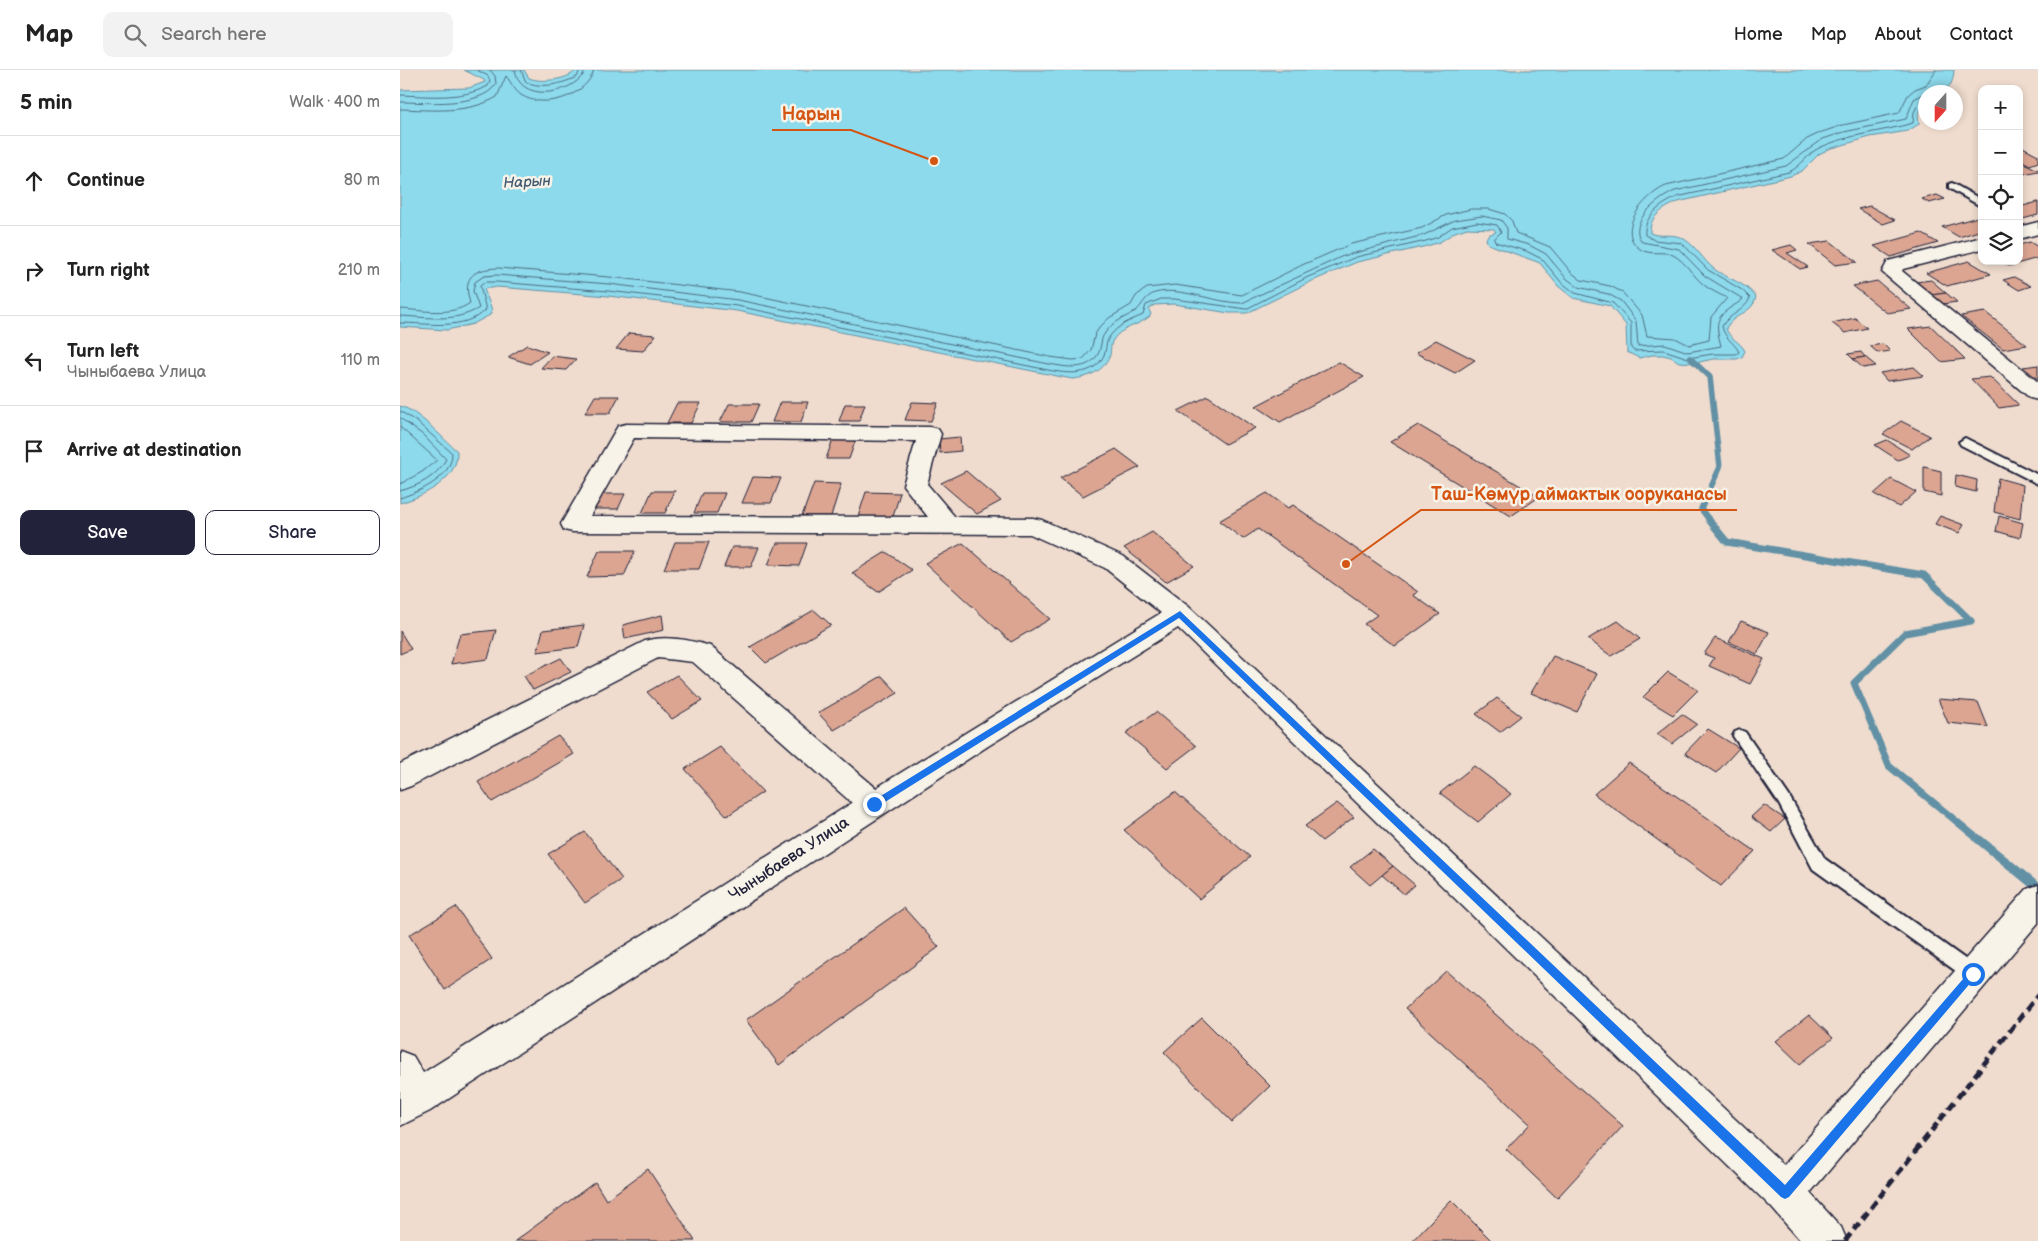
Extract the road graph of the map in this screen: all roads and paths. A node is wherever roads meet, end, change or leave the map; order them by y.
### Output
1 (1952, 186) dead end
2 (1978, 202) edge
3 (1978, 244) edge
4 (2038, 393) edge
5 (1965, 442) dead end
6 (2038, 480) edge
7 (948, 526) junction
8 (1180, 614) junction
9 (1740, 736) dead end
10 (400, 778) edge
11 (874, 804) junction
12 (2038, 899) edge
13 (1973, 974) junction
14 (406, 1091) edge
15 (1785, 1193) junction
16 (1828, 1241) edge

1 - 2 lane
3 - 4 street
5 - 6 lane
7 - 7 street
7 - 8 street
8 - 11 street, Чыныбаева Улица
8 - 15 street
9 - 13 lane
10 - 11 street
11 - 14 street, Чыныбаева Улица
12 - 13 street
13 - 15 street
15 - 16 street

